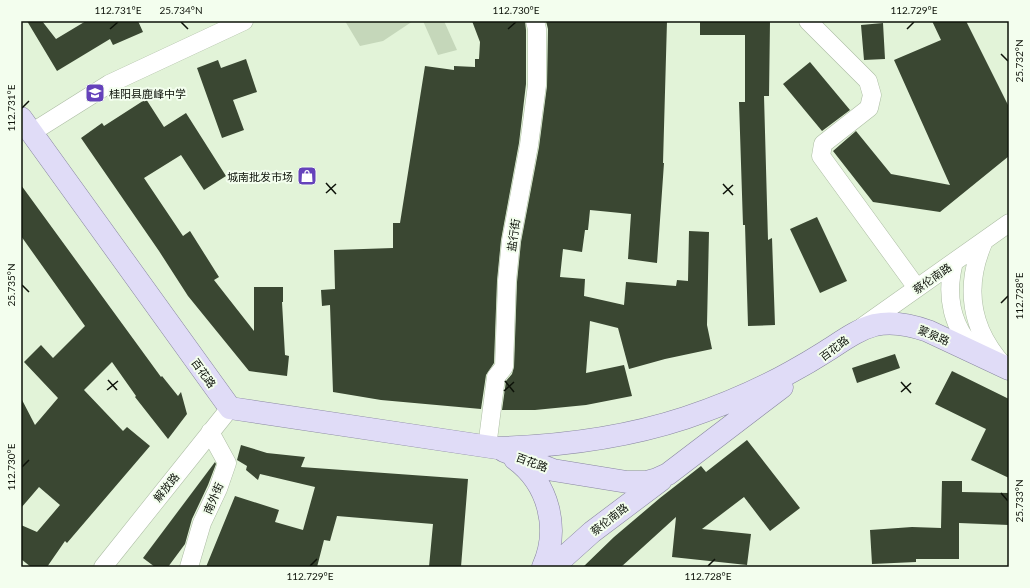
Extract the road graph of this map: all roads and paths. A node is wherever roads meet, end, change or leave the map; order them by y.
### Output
1 (244, 21) edge
2 (535, 21) edge
3 (808, 21) edge
4 (26, 126) edge
5 (1009, 223) edge
6 (984, 241) junction
7 (954, 262) junction
8 (917, 288) junction
9 (855, 332) junction
10 (980, 356) junction
11 (1007, 368) edge
12 (230, 408) junction
13 (210, 432) junction
14 (492, 448) junction
15 (668, 474) junction
16 (102, 567) edge
17 (189, 567) edge
18 (543, 567) edge
19 (553, 567) edge

1 - 4 street
2 - 14 street, 盐行街
3 - 8 street
4 - 12 main road, 百花路
5 - 6 street, 蔡伦南路
6 - 7 street, 蔡伦南路
6 - 11 street
7 - 8 street, 蔡伦南路
7 - 10 street
8 - 9 street, 蔡伦南路
9 - 10 main road, 蒙泉路
9 - 14 main road, 百花路
9 - 15 main road, 百花路
10 - 11 main road, 蒙泉路
12 - 13 street, 解放路
12 - 14 main road, 百花路
13 - 16 street, 解放路
13 - 17 street, 南外街
14 - 15 main road, 百花路
14 - 18 main road
15 - 19 main road, 蔡伦南路

